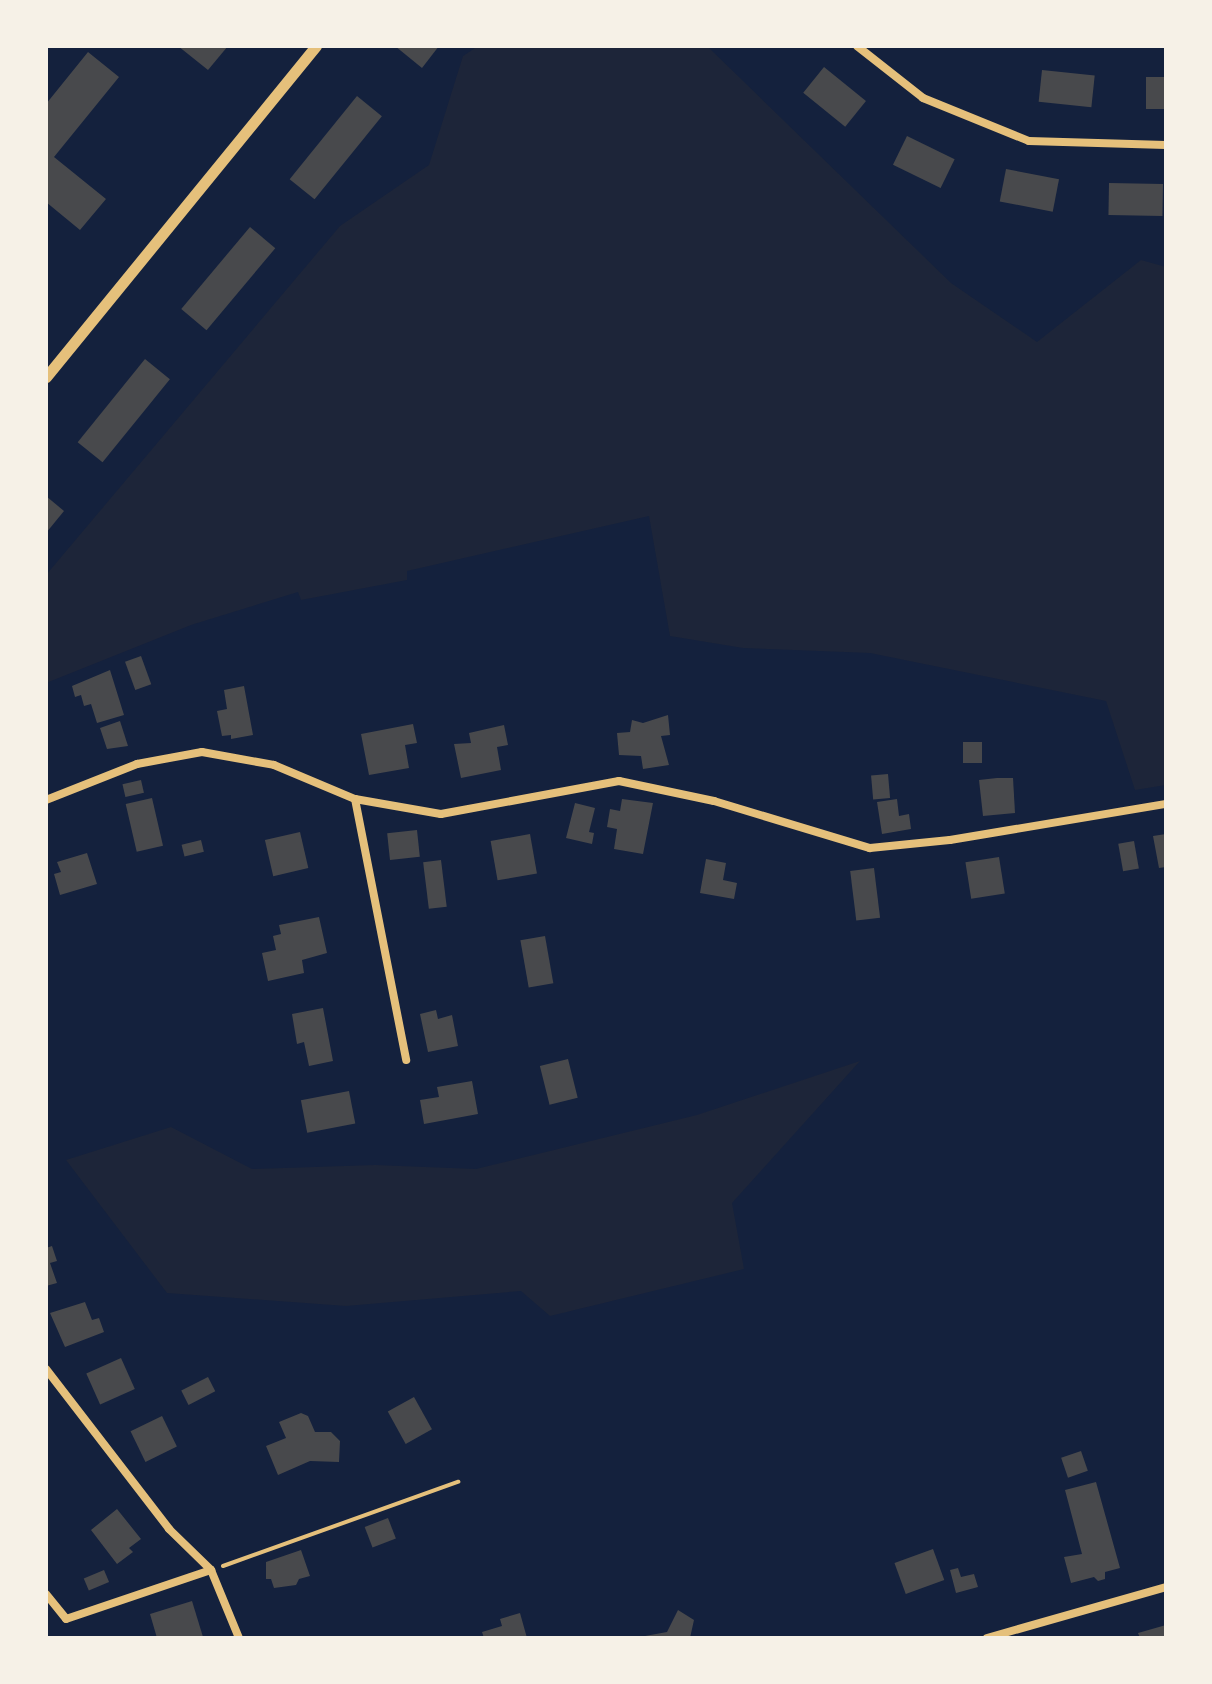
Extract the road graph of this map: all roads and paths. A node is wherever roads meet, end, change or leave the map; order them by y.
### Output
1 (316, 46) edge
2 (857, 46) edge
3 (1166, 145) edge
4 (46, 377) edge
5 (355, 799) junction
6 (46, 800) edge
7 (1166, 804) edge
8 (406, 1060) dead end
9 (46, 1369) edge
10 (458, 1482) dead end
11 (211, 1570) junction
12 (1166, 1587) edge
13 (46, 1594) edge
14 (239, 1638) edge
15 (987, 1638) edge

1 - 4 street
2 - 3 street
5 - 6 street
5 - 7 street
5 - 8 street
9 - 11 street
10 - 11 path
11 - 13 street
11 - 14 street
12 - 15 street

